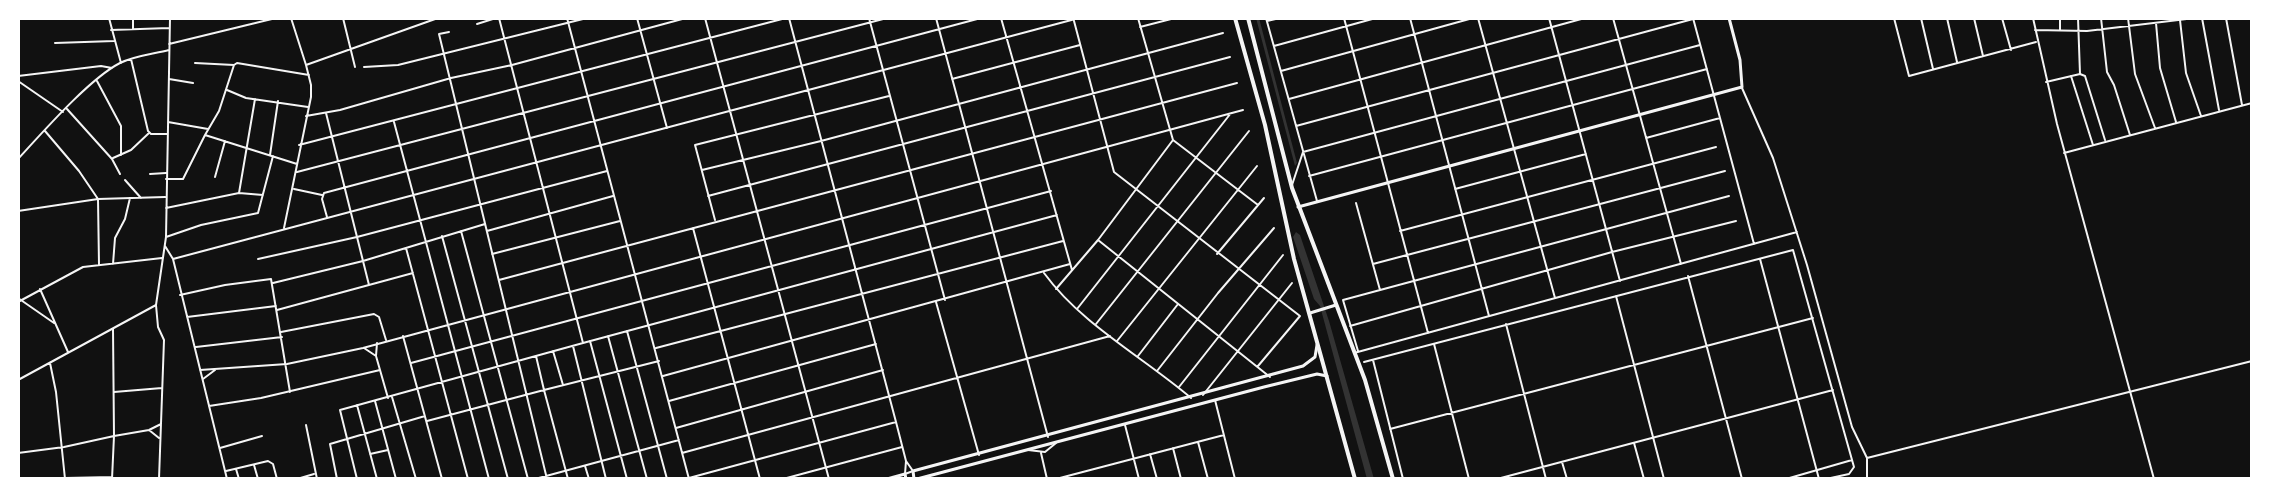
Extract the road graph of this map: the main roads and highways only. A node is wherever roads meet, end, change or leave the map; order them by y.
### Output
1 (1235, 18) edge
2 (1248, 18) edge
3 (1355, 479) edge
4 (1394, 479) edge

1 - 3 main road
2 - 4 main road

